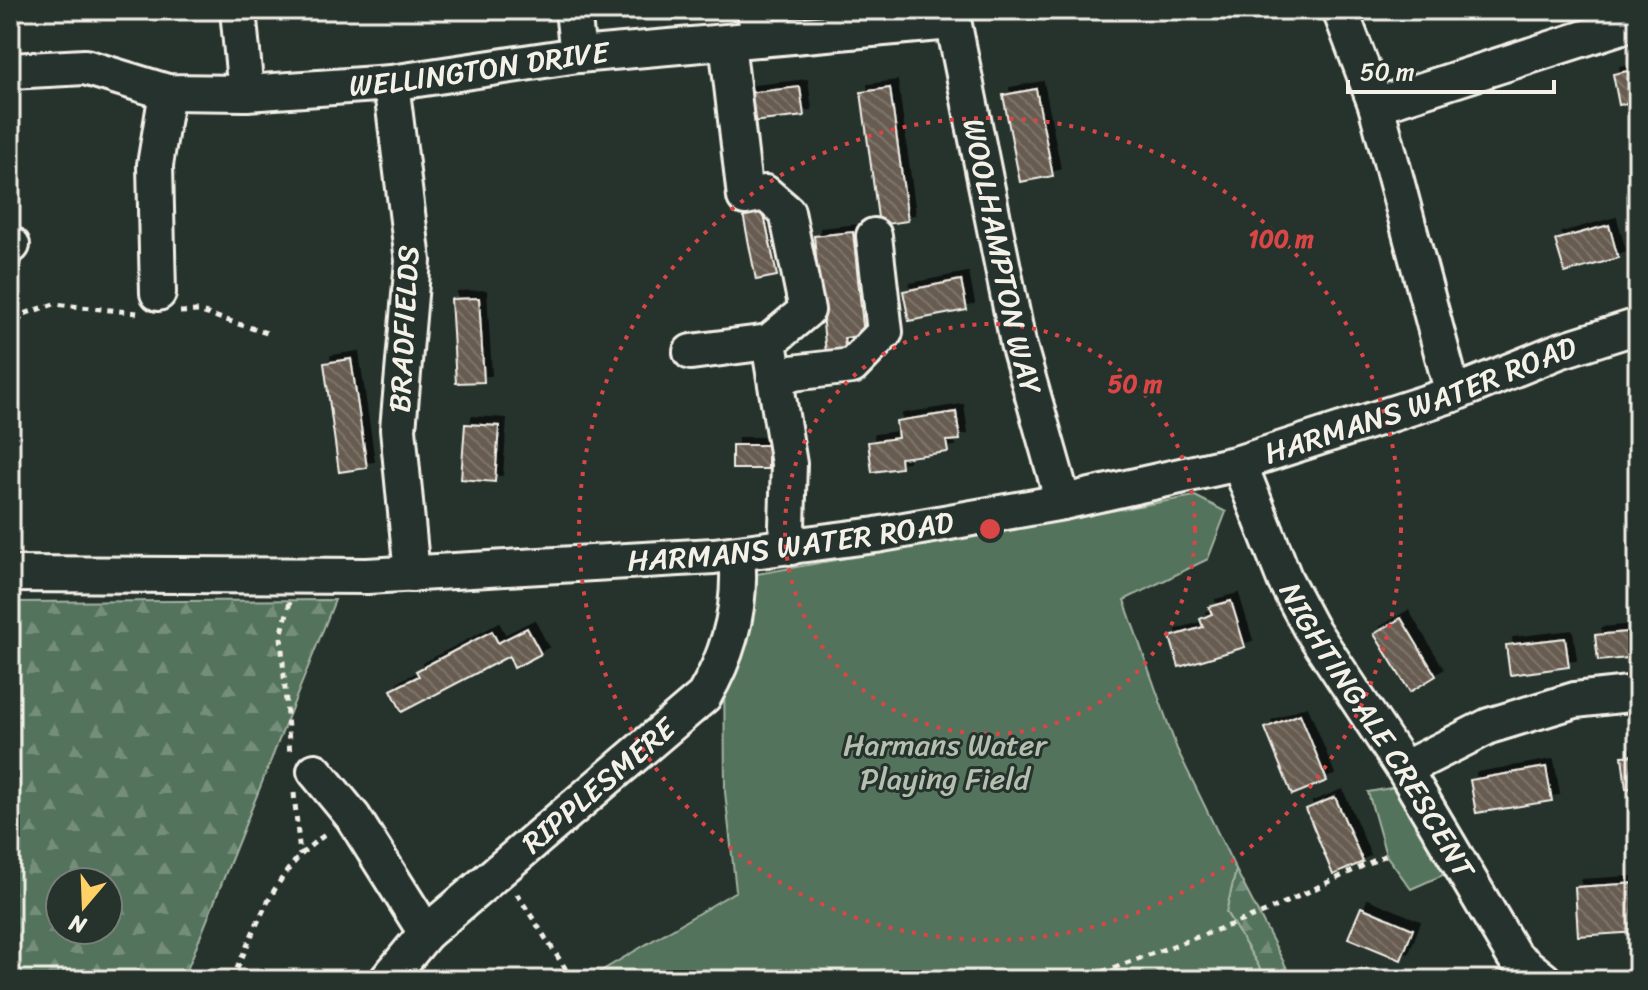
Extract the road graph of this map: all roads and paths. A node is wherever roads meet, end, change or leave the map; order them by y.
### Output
1 (238, 10) edge
2 (573, 10) edge
3 (1340, 10) edge
4 (951, 16) edge
5 (1638, 21) edge
6 (747, 30) edge
7 (578, 55) junction
8 (10, 71) edge
9 (391, 83) junction
10 (167, 92) junction
11 (246, 93) junction
12 (1376, 105) junction
13 (874, 236) dead end
14 (158, 293) dead end
15 (1638, 326) edge
16 (691, 352) dead end
17 (772, 358) junction
18 (1453, 394) junction
19 (1239, 463) junction
20 (1063, 502) junction
21 (791, 547) junction
22 (737, 554) junction
23 (10, 574) edge
24 (412, 574) junction
25 (291, 600) dead end
26 (1638, 693) edge
27 (1404, 769) junction
28 (299, 773) junction
29 (353, 817) junction
30 (300, 855) junction
31 (1386, 855) dead end
32 (502, 870) junction
33 (426, 933) junction
34 (232, 980) edge
35 (387, 980) edge
36 (567, 980) edge
37 (1080, 980) edge
38 (1544, 980) edge

1 - 11 street
2 - 7 street
3 - 12 street
4 - 6 street, WELLINGTON DRIVE
4 - 20 street, WOOLHAMPTON WAY
5 - 12 street
6 - 7 street, WELLINGTON DRIVE
6 - 17 street
7 - 9 street, WELLINGTON DRIVE
8 - 10 street, WELLINGTON DRIVE
9 - 11 street, WELLINGTON DRIVE
9 - 24 street, BRADFIELDS
10 - 11 street, WELLINGTON DRIVE
10 - 14 street
12 - 18 street
13 - 17 street
15 - 18 street, HARMANS WATER ROAD
16 - 17 street
17 - 21 street
18 - 19 street, HARMANS WATER ROAD
19 - 20 street, HARMANS WATER ROAD
19 - 27 street, NIGHTINGALE CRESCENT
20 - 21 street, HARMANS WATER ROAD
21 - 22 street, HARMANS WATER ROAD
22 - 24 street, HARMANS WATER ROAD
22 - 32 street, RIPPLESMERE
23 - 24 street, HARMANS WATER ROAD
25 - 28 path
26 - 27 street
27 - 38 street, NIGHTINGALE CRESCENT
28 - 29 street
28 - 30 path
29 - 30 path
29 - 33 street
30 - 34 path
31 - 37 path
32 - 33 street, RIPPLESMERE
32 - 36 path
33 - 35 street, RIPPLESMERE

